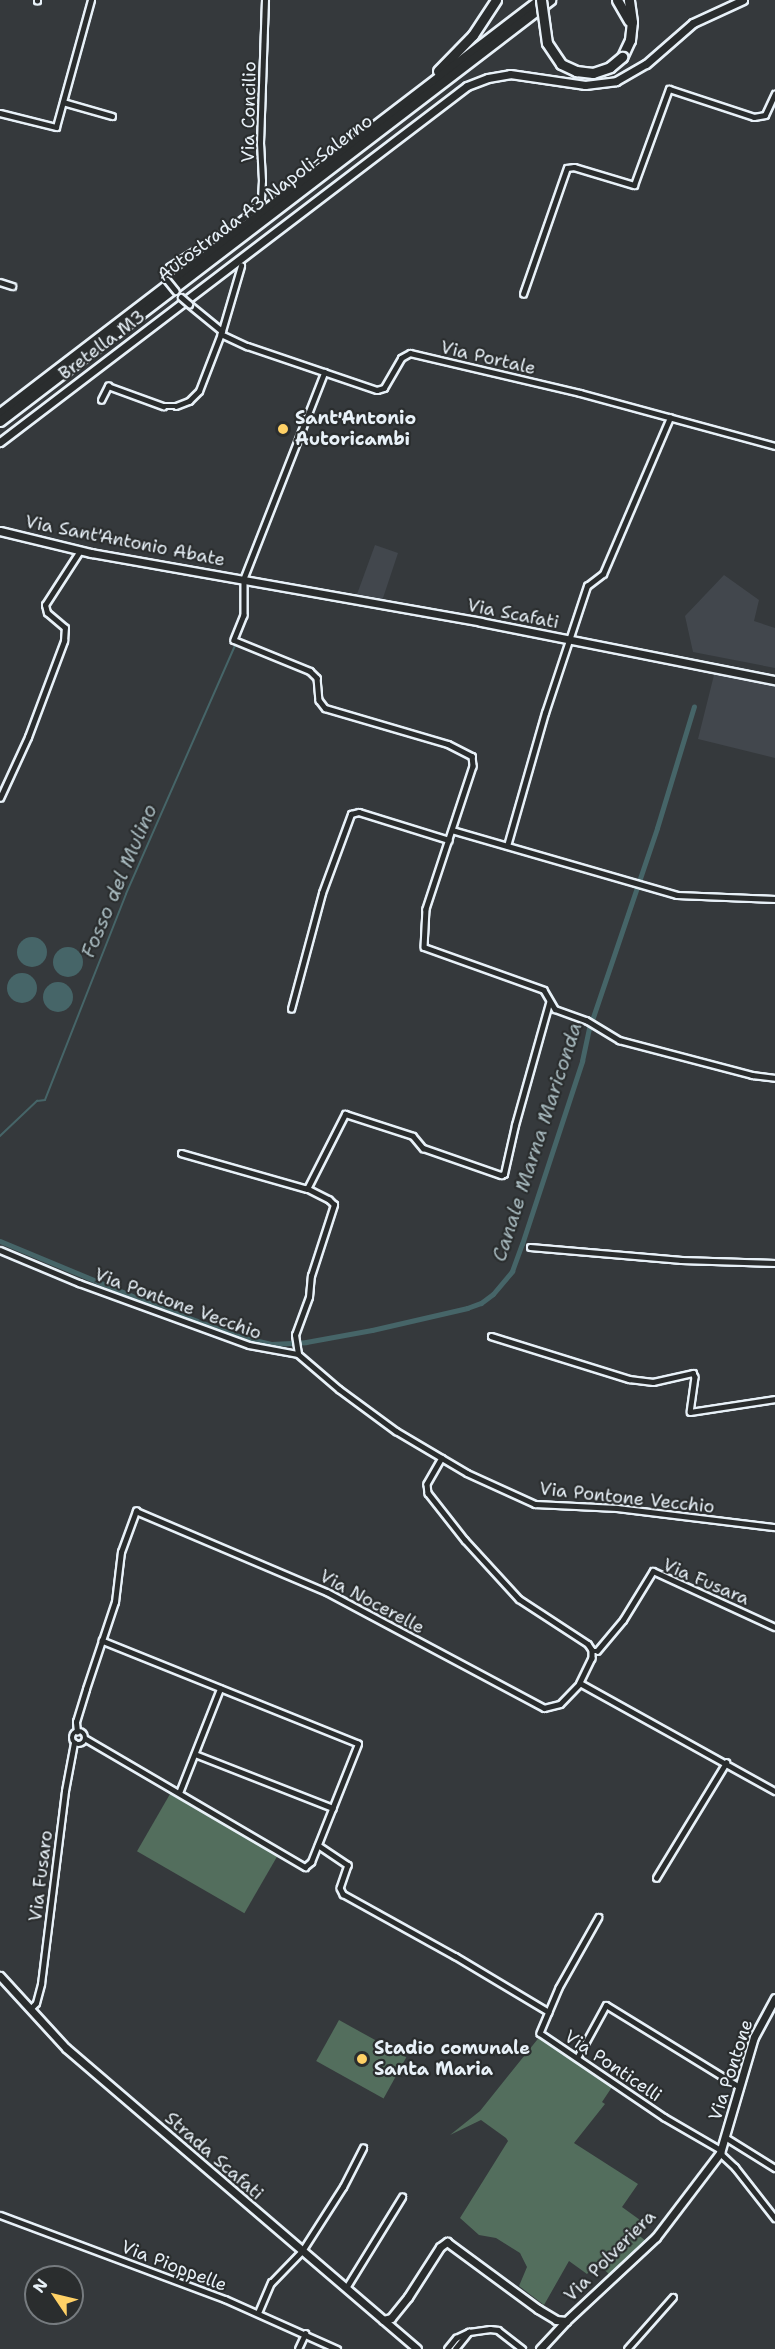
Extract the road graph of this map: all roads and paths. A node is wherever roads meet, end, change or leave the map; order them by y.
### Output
1 (91, 0) edge
2 (265, 0) edge
3 (496, 0) edge
4 (540, 0) edge
5 (550, 0) edge
6 (558, 0) edge
7 (617, 0) edge
8 (629, 0) edge
9 (743, 0) edge
10 (631, 32) junction
11 (498, 39) junction
12 (775, 94) edge
13 (63, 102) junction
14 (0, 113) edge
15 (112, 116) dead end
16 (363, 135) junction
17 (241, 266) dead end
18 (0, 282) edge
19 (12, 286) dead end
20 (524, 294) dead end
21 (222, 332) junction
22 (324, 372) junction
23 (101, 400) dead end
24 (0, 413) edge
25 (670, 418) junction
26 (0, 421) edge
27 (0, 442) edge
28 (775, 446) edge
29 (0, 531) edge
30 (80, 550) junction
31 (244, 579) junction
32 (567, 640) junction
33 (775, 680) edge
34 (0, 798) edge
35 (452, 830) junction
36 (449, 840) junction
37 (507, 846) junction
38 (775, 899) edge
39 (550, 1000) junction
40 (291, 1009) dead end
41 (775, 1078) edge
42 (181, 1153) dead end
43 (307, 1189) junction
44 (530, 1246) dead end
45 (0, 1250) edge
46 (775, 1263) edge
47 (491, 1336) dead end
48 (297, 1351) junction
49 (775, 1399) edge
50 (442, 1458) junction
51 (140, 1512) joint
52 (775, 1527) edge
53 (775, 1627) edge
54 (102, 1641) junction
55 (592, 1652) junction
56 (580, 1683) junction
57 (220, 1689) junction
58 (77, 1732) junction
59 (86, 1739) junction
60 (74, 1743) junction
61 (195, 1754) junction
62 (726, 1763) junction
63 (775, 1791) edge
64 (179, 1793) junction
65 (333, 1808) junction
66 (318, 1845) junction
67 (656, 1878) dead end
68 (599, 1917) dead end
69 (0, 1976) edge
70 (775, 1998) edge
71 (30, 2009) junction
72 (549, 2012) junction
73 (577, 2058) junction
74 (740, 2087) junction
75 (724, 2137) junction
76 (363, 2148) dead end
77 (720, 2151) junction
78 (775, 2168) edge
79 (402, 2197) dead end
80 (0, 2215) edge
81 (775, 2218) edge
82 (302, 2251) junction
83 (346, 2288) junction
84 (673, 2297) dead end
85 (258, 2313) junction
86 (383, 2320) junction
87 (556, 2320) junction
88 (566, 2321) junction
89 (558, 2329) junction
90 (469, 2332) junction
91 (305, 2334) junction
92 (298, 2349) edge
93 (337, 2349) edge
94 (417, 2349) edge
95 (447, 2349) edge
96 (455, 2349) edge
97 (522, 2349) edge
98 (540, 2349) edge
99 (627, 2349) edge

1 - 13 street
2 - 21 street, Via Concilio, bridge
3 - 16 highway
4 - 10 highway, bridge
4 - 16 highway, Autostrada A3 Napoli-Salerno
5 - 11 highway, Autostrada A3 Napoli-Salerno
6 - 11 highway
7 - 10 highway
8 - 10 highway
9 - 27 street, Bretella M3
11 - 26 highway, Autostrada A3 Napoli-Salerno
12 - 20 street
13 - 14 street
13 - 15 street
16 - 24 highway, Autostrada A3 Napoli-Salerno
17 - 21 street
18 - 19 street
21 - 22 street, Via Portale
21 - 23 street
22 - 25 street, Via Portale
22 - 31 street
25 - 28 street, Via Portale
25 - 32 street
29 - 30 street, Via Sant'Antonio Abate
30 - 31 street, Via Sant'Antonio Abate
30 - 34 street
31 - 32 street, Via Scafati
31 - 35 street
32 - 33 street, Via Scafati
32 - 37 street
35 - 36 street
35 - 37 street
36 - 39 street
36 - 40 street
37 - 38 street
39 - 41 street
39 - 43 street
42 - 43 street
43 - 48 street
44 - 46 street
45 - 48 street, Via Pontone Vecchio
47 - 49 street
48 - 50 street, Via Pontone Vecchio
50 - 52 street, Via Pontone Vecchio
50 - 55 street
51 - 54 street, Via Fusaro
51 - 56 street, Via Nocerelle
53 - 55 street, Via Fusara
54 - 57 street
54 - 58 street, Via Fusaro
55 - 56 street, Via Nocerelle
56 - 62 street
57 - 61 street
57 - 65 street
58 - 59 street
58 - 60 street, Via Fusaro
59 - 60 street
59 - 64 street
60 - 71 street, Via Fusaro
61 - 64 street
61 - 65 street
62 - 63 street
62 - 67 street
64 - 66 street
65 - 66 street
66 - 72 street
68 - 72 street, Via Ponticelli
69 - 71 street, Strada Scafati
70 - 74 street, Via Pontone
71 - 82 street, Strada Scafati
72 - 73 street, Via Ponticelli
73 - 74 street
73 - 77 street, Via Ponticelli
74 - 75 street, Via Pontone
75 - 77 street, Via Pontone
75 - 78 street
76 - 82 street
77 - 81 street, Via Ponticelli
77 - 88 street, Via Polveriera
79 - 83 street
80 - 85 street, Via Pioppelle
82 - 83 street, Strada Scafati
82 - 85 street
83 - 86 street, Strada Scafati
84 - 99 street
85 - 91 street, Via Pioppelle
86 - 87 street
86 - 94 street, Strada Scafati
87 - 88 street
87 - 89 street
88 - 89 street, Via Polveriera
89 - 98 street, Via Polveriera
90 - 95 street
90 - 96 street
90 - 97 street
91 - 92 street
91 - 93 street, Via Pioppelle

